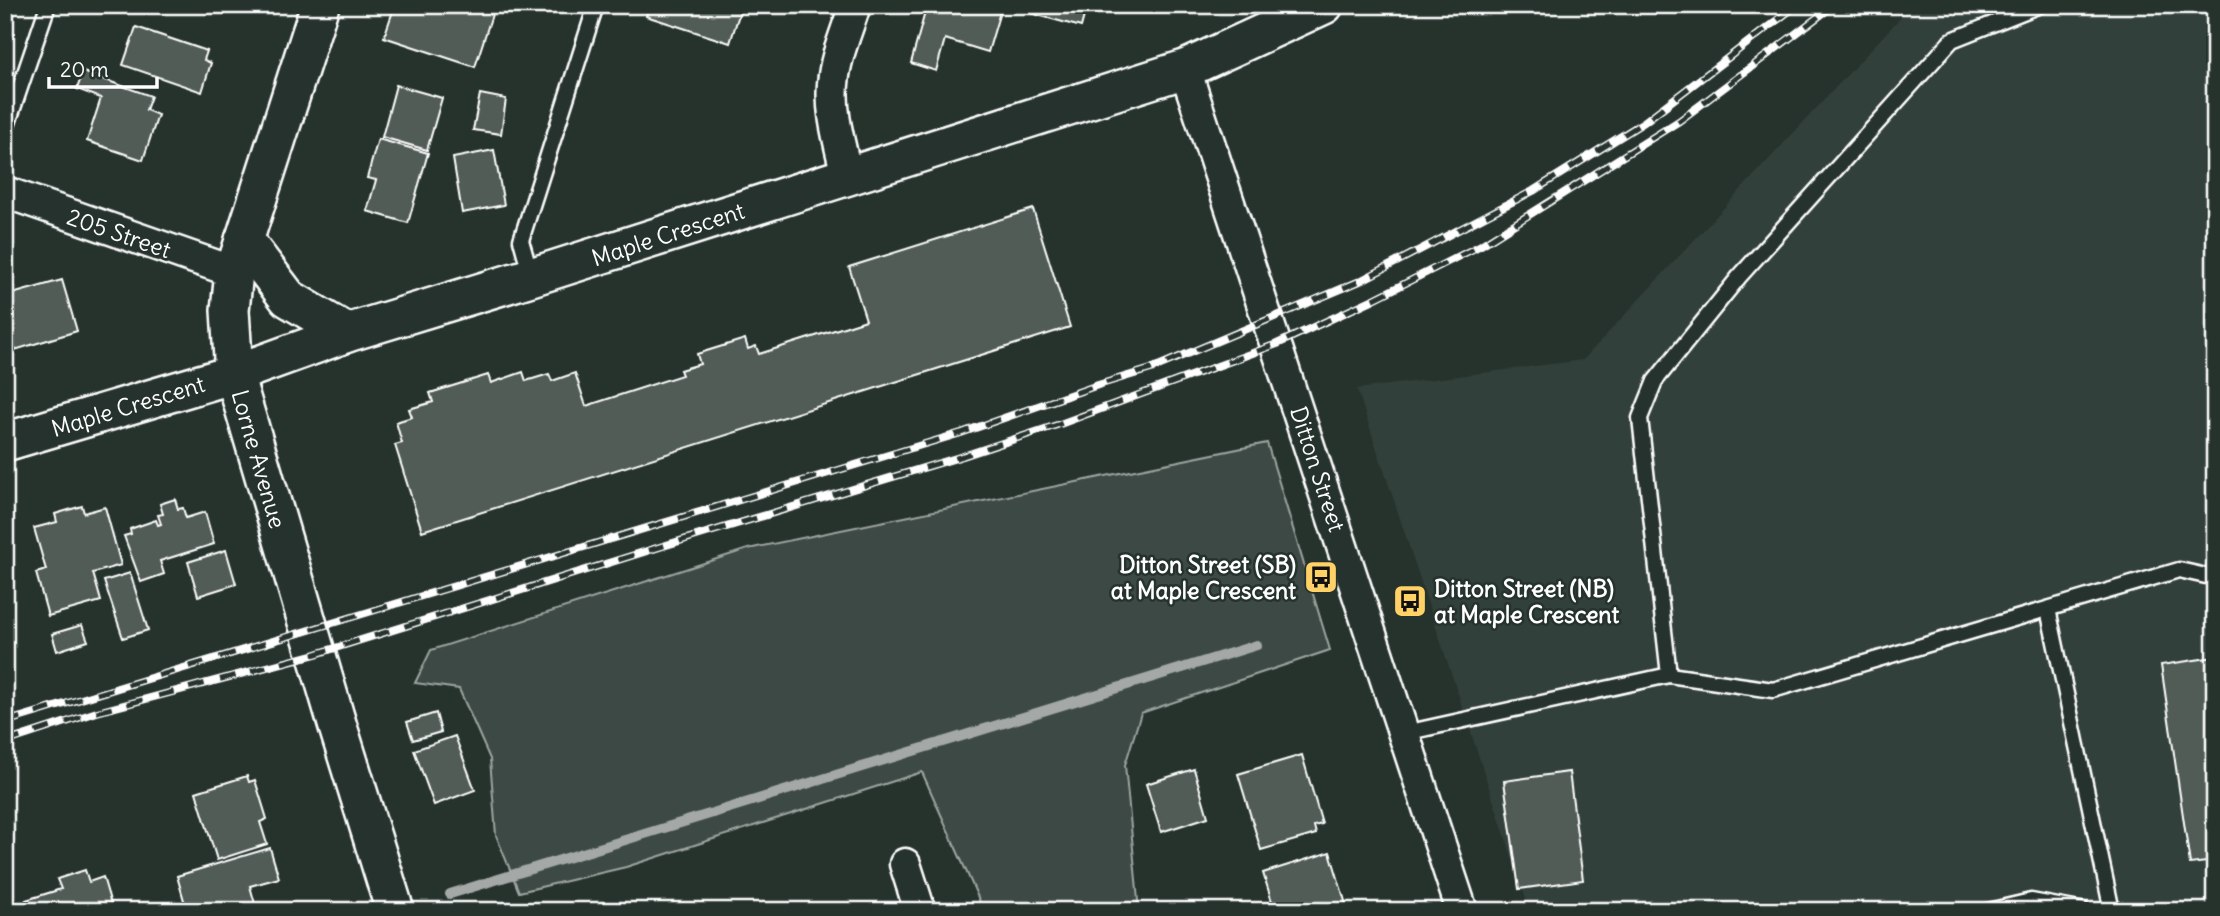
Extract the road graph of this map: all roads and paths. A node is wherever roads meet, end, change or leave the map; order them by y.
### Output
1 (48, 5) edge
2 (320, 5) edge
3 (596, 5) edge
4 (855, 5) edge
5 (1324, 5) edge
6 (2040, 5) edge
7 (1185, 69) junction
8 (5, 132) edge
9 (847, 177) junction
10 (5, 192) edge
11 (239, 256) junction
12 (531, 277) junction
13 (347, 333) junction
14 (234, 374) junction
15 (5, 442) edge
16 (2215, 578) edge
17 (2048, 609) junction
18 (1669, 675) junction
19 (1405, 733) junction
20 (905, 864) dead end
21 (395, 911) edge
22 (920, 911) edge
23 (1462, 911) edge
24 (1988, 911) edge
25 (2085, 911) edge
26 (2112, 911) edge

1 - 8 lane
2 - 11 street, Lorne Avenue
3 - 12 lane
4 - 9 street
5 - 7 street, Maple Crescent
6 - 18 lane
7 - 9 street, Maple Crescent
7 - 19 street, Ditton Street
9 - 12 street, Maple Crescent
10 - 11 street, 205 Street
11 - 13 street
11 - 14 street, Lorne Avenue
12 - 13 street, Maple Crescent
13 - 14 street, Maple Crescent
14 - 15 street, Maple Crescent
14 - 21 street, Lorne Avenue
16 - 17 lane
17 - 18 lane
17 - 26 lane
18 - 19 lane
19 - 23 street, Ditton Street
20 - 22 street
24 - 25 lane

